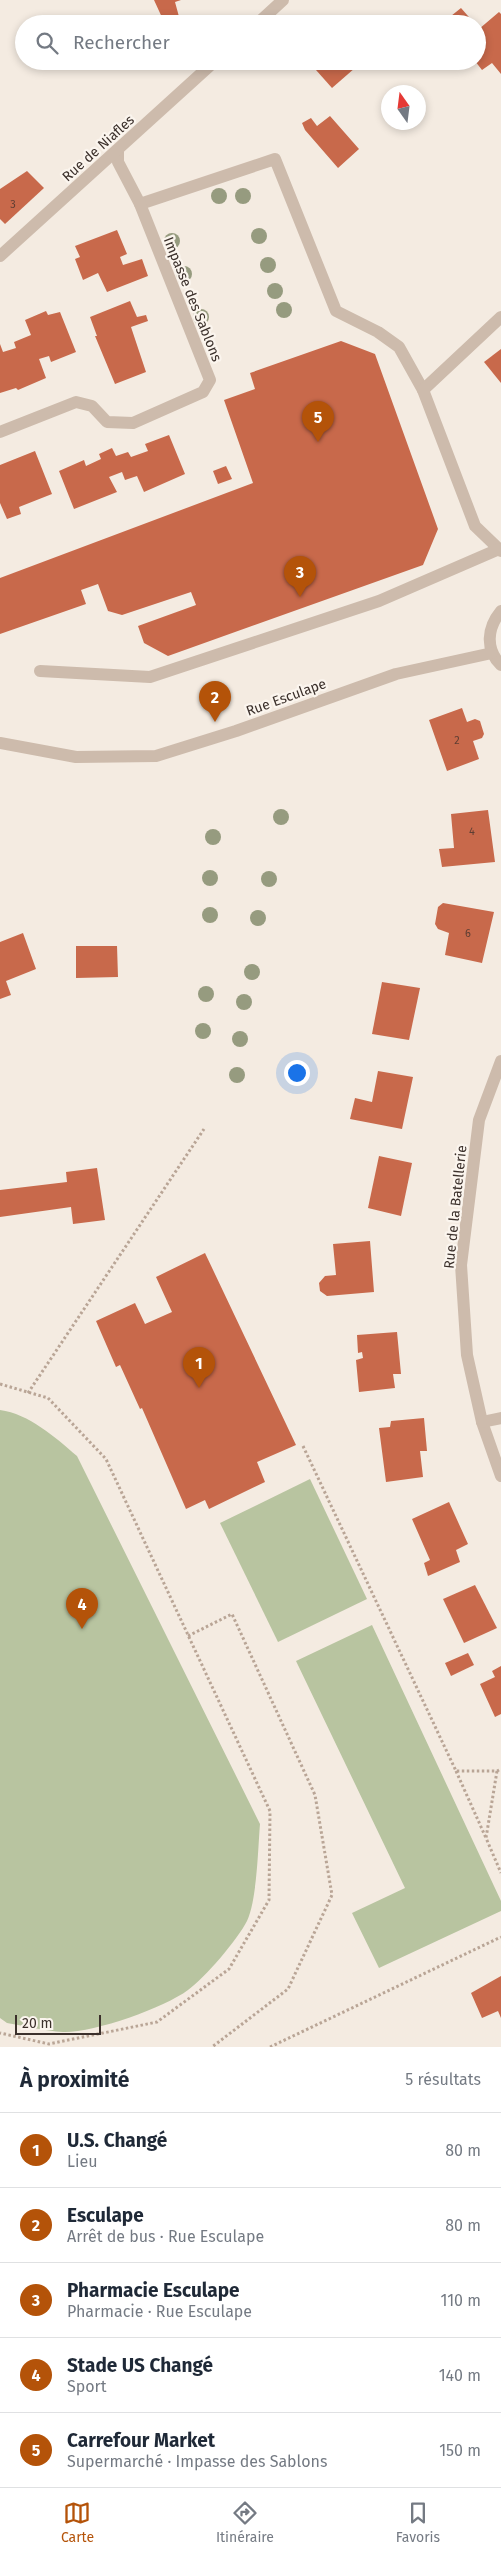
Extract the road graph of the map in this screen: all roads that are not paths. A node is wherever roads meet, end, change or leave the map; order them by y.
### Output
1 (283, 0) edge
2 (266, 15) edge
3 (205, 70) edge
4 (118, 150) junction
5 (140, 204) junction
6 (0, 256) edge
7 (501, 318) edge
8 (423, 390) junction
9 (0, 432) edge
10 (500, 550) edge
11 (501, 611) edge
12 (492, 653) junction
13 (501, 665) edge
14 (40, 671) dead end
15 (0, 743) edge
16 (501, 1061) edge
17 (501, 1418) edge
18 (482, 1422) junction
19 (501, 1476) edge

1 - 2 street
3 - 4 street, Rue de Niafles
4 - 5 street, Impasse des Sablons
4 - 6 street, Rue de Niafles
5 - 8 street
5 - 9 street, Impasse des Sablons
7 - 8 street
8 - 10 street
10 - 14 street
11 - 12 street
12 - 13 street
12 - 15 street, Rue Esculape
16 - 18 street, Rue de la Batellerie
17 - 18 street
18 - 19 street, Rue de la Batellerie

